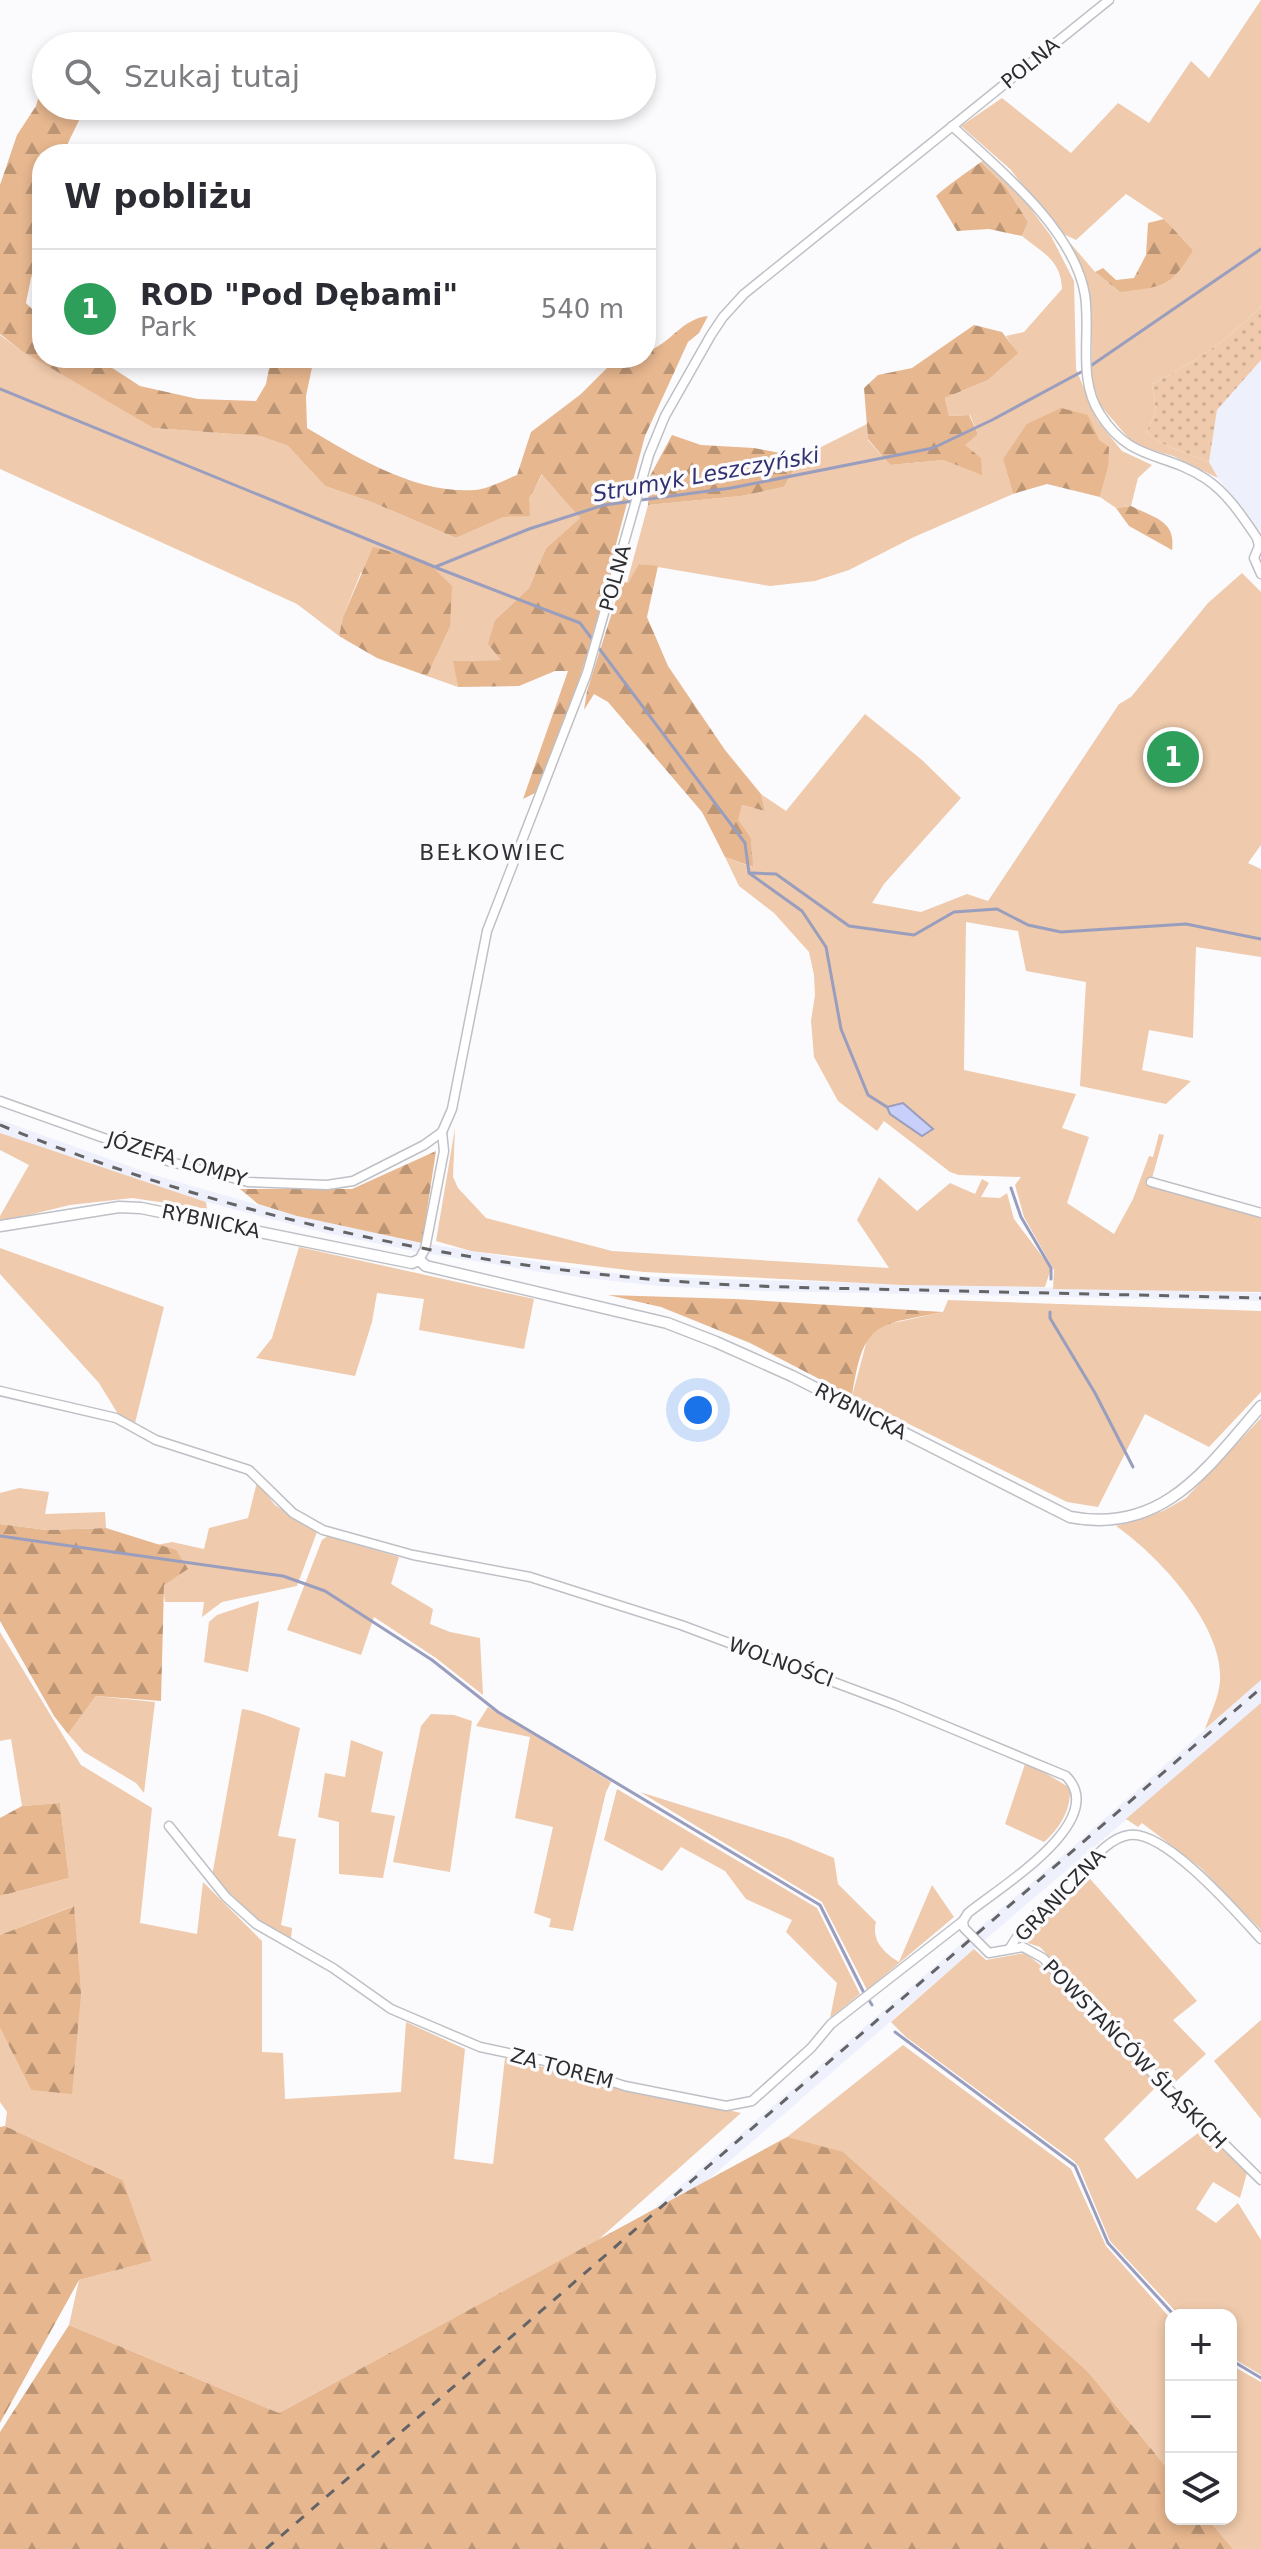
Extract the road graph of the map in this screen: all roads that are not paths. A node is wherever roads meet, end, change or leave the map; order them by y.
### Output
1 (1109, 0) edge
2 (952, 126) junction
3 (1260, 545) edge
4 (1261, 574) edge
5 (0, 1101) edge
6 (442, 1132) junction
7 (1151, 1182) dead end
8 (1261, 1213) edge
9 (0, 1226) edge
10 (419, 1260) junction
11 (0, 1391) edge
12 (1261, 1406) edge
13 (169, 1826) dead end
14 (964, 1924) junction
15 (1261, 1939) edge
16 (1010, 1948) junction
17 (1261, 2180) edge

1 - 2 street, POLNA
2 - 3 street
2 - 6 street, POLNA
3 - 4 street
5 - 6 street, JÓZEFA LOMPY
6 - 10 street
7 - 8 street
9 - 10 street, RYBNICKA
10 - 12 street, RYBNICKA
11 - 14 street, WOLNOŚCI
13 - 14 street, ZA TOREM
14 - 16 street, POWSTAŃCÓW ŚLĄSKICH
15 - 16 street, GRANICZNA
16 - 17 street, POWSTAŃCÓW ŚLĄSKICH

